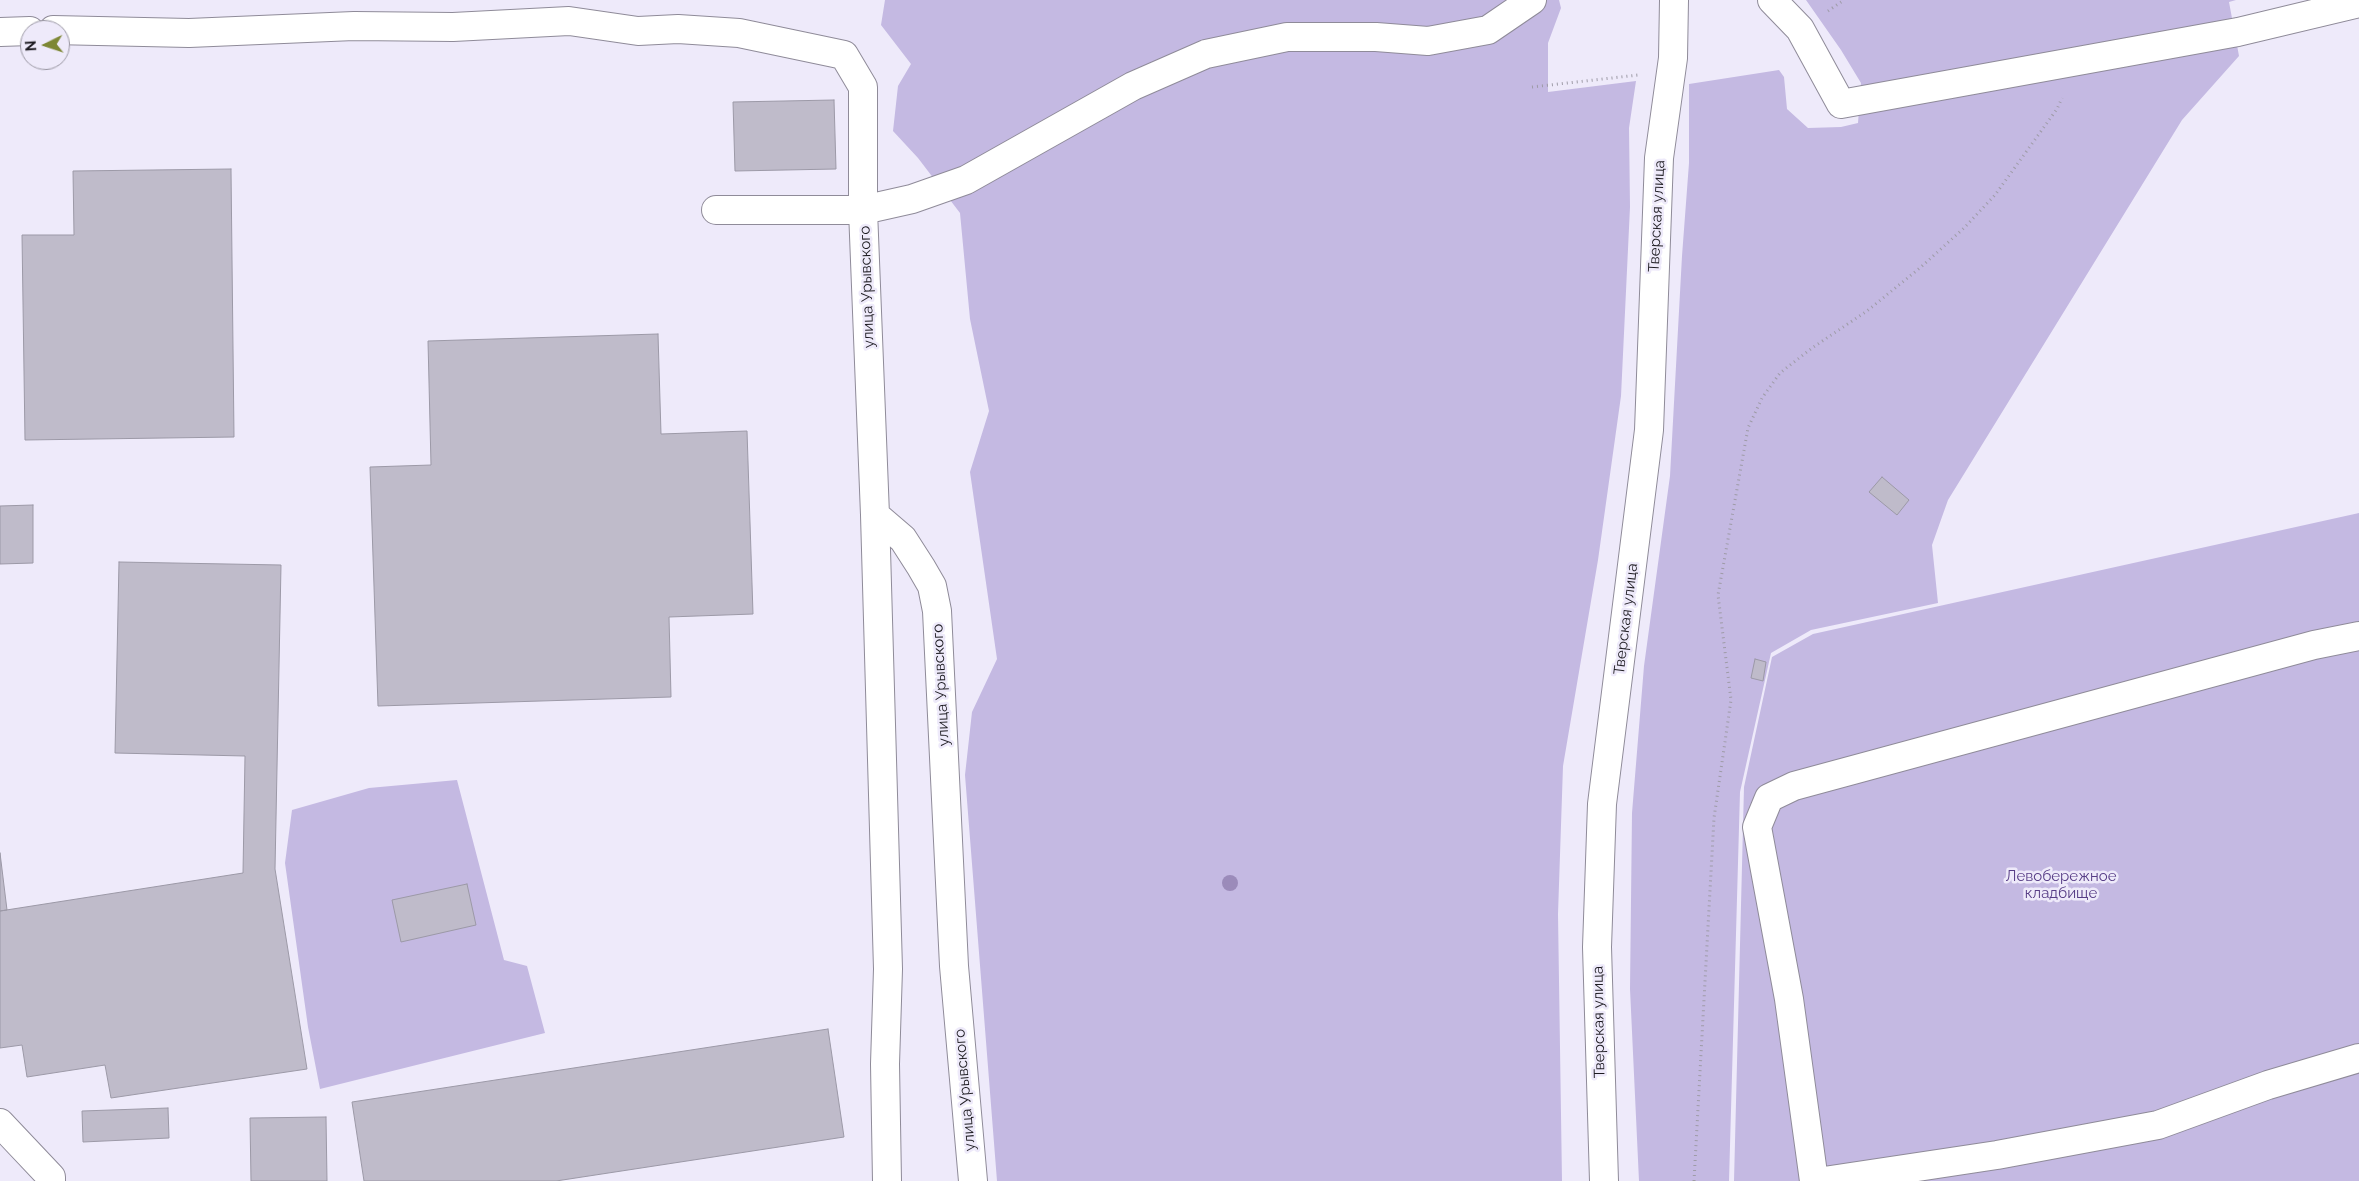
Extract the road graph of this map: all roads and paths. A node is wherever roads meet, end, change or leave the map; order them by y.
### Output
1 (1532, 0) edge
2 (1674, 0) edge
3 (1772, 0) edge
4 (2359, 4) edge
5 (70, 30) edge
6 (20, 31) edge
7 (0, 32) edge
8 (2080, 61) junction
9 (1642, 75) dead end
10 (1532, 87) dead end
11 (716, 210) dead end
12 (864, 210) junction
13 (875, 515) junction
14 (2359, 636) edge
15 (2359, 1058) edge
16 (0, 1123) edge
17 (51, 1181) edge
18 (887, 1181) edge
19 (973, 1181) edge
20 (1604, 1181) edge
21 (1694, 1181) edge
22 (1814, 1181) edge
23 (1824, 1181) edge

1 - 12 street
2 - 20 street, Тверская улица
3 - 8 street
4 - 8 street
5 - 12 street, улица Урывского
6 - 7 street
8 - 21 path
9 - 10 path
11 - 12 street
12 - 13 street, улица Урывского
13 - 18 street
13 - 19 street, улица Урывского
14 - 22 street
15 - 23 street
16 - 17 street

